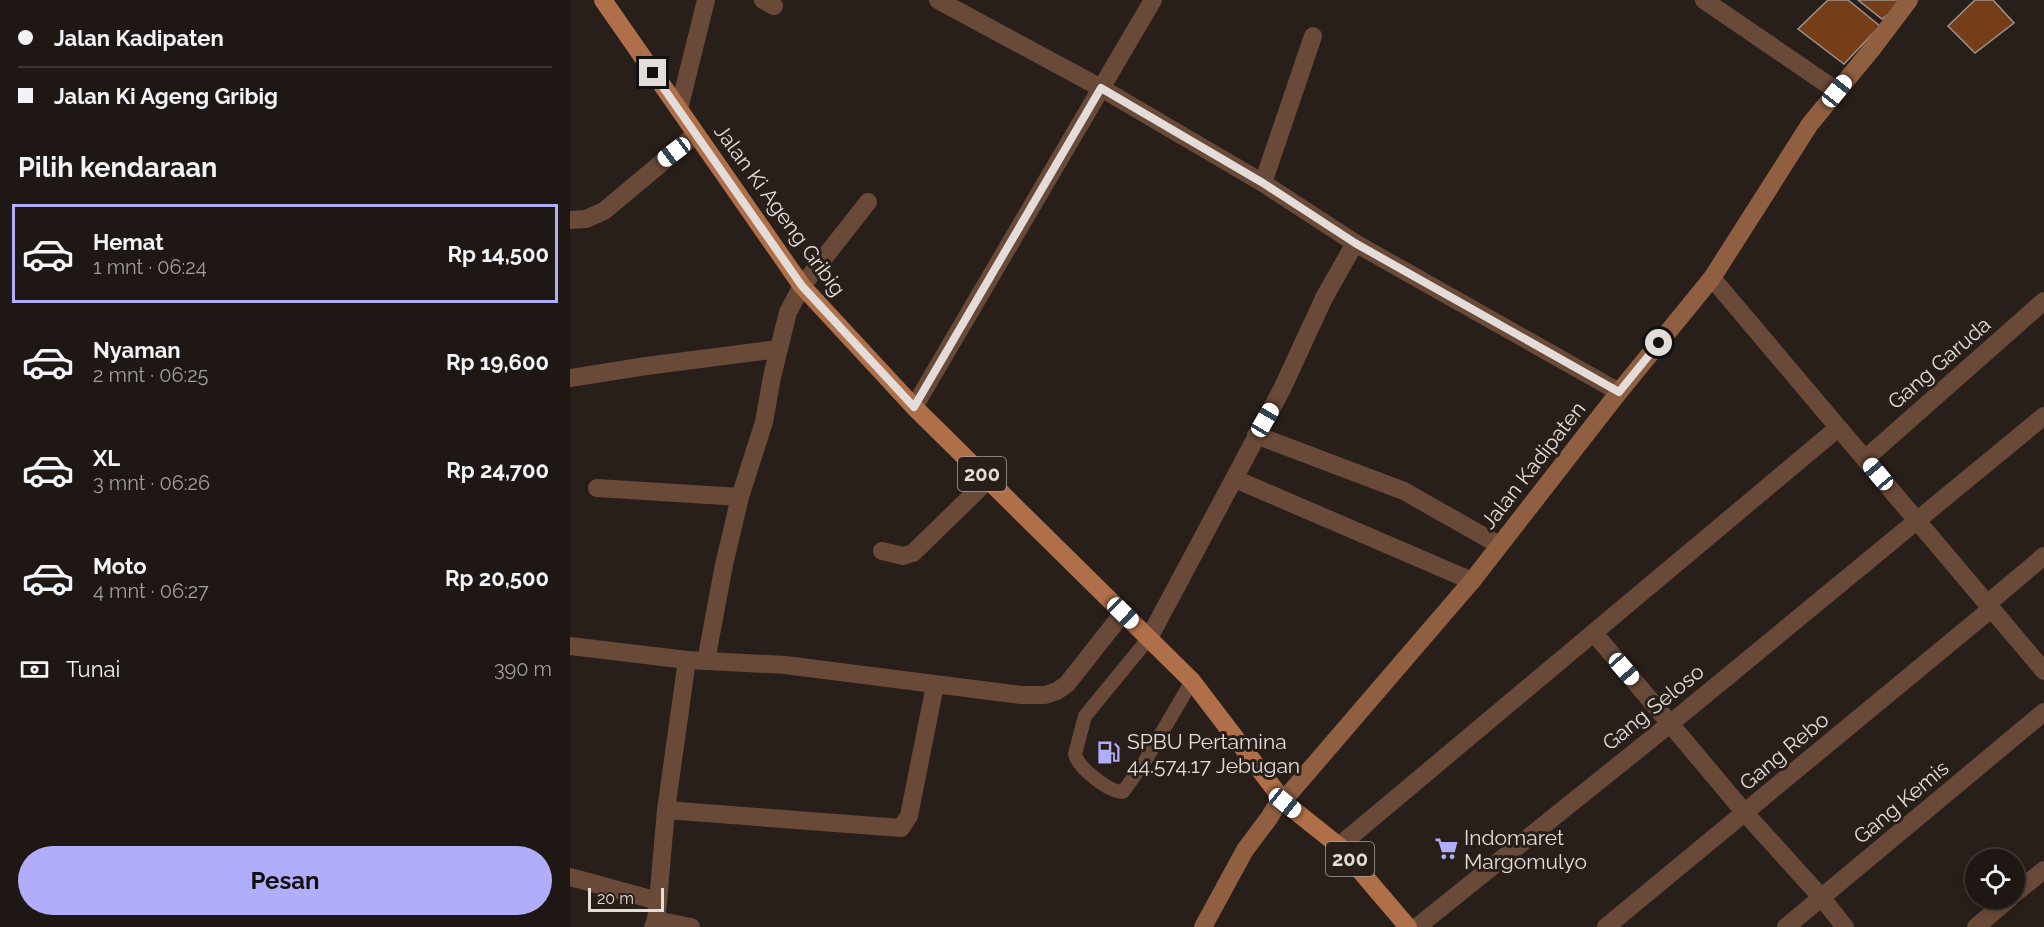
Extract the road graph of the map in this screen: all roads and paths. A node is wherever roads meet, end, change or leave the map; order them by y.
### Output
1 (603, 0) edge
2 (706, 0) edge
3 (938, 0) edge
4 (1153, 0) edge
5 (1704, 0) edge
6 (1909, 0) edge
7 (1313, 36) dead end
8 (1101, 88) junction
9 (1837, 91) junction
10 (679, 109) junction
11 (696, 134) junction
12 (1263, 183) junction
13 (868, 202) dead end
14 (570, 220) edge
15 (1355, 243) junction
16 (1712, 278) junction
17 (802, 286) junction
18 (2044, 301) edge
19 (779, 350) junction
20 (570, 378) edge
21 (1619, 392) junction
22 (914, 407) junction
23 (2044, 416) edge
24 (1838, 428) junction
25 (1256, 435) junction
26 (1865, 459) junction
27 (1235, 479) junction
28 (988, 480) junction
29 (597, 488) dead end
30 (740, 497) junction
31 (1916, 520) junction
32 (1499, 545) junction
33 (882, 551) dead end
34 (2044, 556) edge
35 (1472, 581) junction
36 (1989, 606) junction
37 (1123, 613) junction
38 (1594, 633) junction
39 (1149, 638) junction
40 (570, 646) edge
41 (687, 660) junction
42 (706, 661) junction
43 (2044, 671) edge
44 (1192, 681) junction
45 (935, 685) junction
46 (2044, 712) edge
47 (1671, 723) junction
48 (1283, 801) junction
49 (666, 810) junction
50 (1745, 813) junction
51 (1339, 846) junction
52 (2044, 870) edge
53 (570, 877) edge
54 (2025, 885) edge
55 (1821, 897) junction
56 (658, 901) junction
57 (1997, 909) edge
58 (654, 924) edge
59 (691, 927) edge
60 (1203, 927) edge
61 (1408, 927) edge
62 (1417, 927) edge
63 (1606, 927) edge
64 (1786, 927) edge
65 (1845, 927) edge
66 (1976, 927) edge

1 - 10 main road, Jalan Ki Ageng Gribig / 200
2 - 10 street
3 - 8 street
4 - 8 street
5 - 9 street
6 - 9 street, Jalan Kadipaten
7 - 12 street
8 - 12 street
8 - 22 street
9 - 16 street, Jalan Kadipaten
10 - 11 main road, Jalan Ki Ageng Gribig / 200
11 - 14 street
11 - 17 main road, Jalan Ki Ageng Gribig / 200
12 - 15 street
13 - 17 street
15 - 21 street
15 - 25 street
16 - 21 street, Jalan Kadipaten
16 - 24 street
17 - 19 street
17 - 22 main road, Jalan Ki Ageng Gribig / 200
18 - 26 street, Gang Garuda
19 - 20 street
19 - 30 street
21 - 32 street, Jalan Kadipaten
22 - 28 main road, Jalan Ki Ageng Gribig / 200
23 - 31 street, Gang Seloso
24 - 26 street
24 - 38 street
25 - 27 street
25 - 32 street
26 - 31 street
27 - 35 street
27 - 39 street
28 - 33 street
28 - 37 main road, Jalan Ki Ageng Gribig / 200
29 - 30 street
30 - 42 street
31 - 36 street
31 - 47 street, Gang Seloso
32 - 35 street, Jalan Kadipaten
34 - 36 street, Gang Rebo
35 - 48 street, Jalan Kadipaten
36 - 43 street
36 - 50 street, Gang Rebo
37 - 39 main road, Jalan Ki Ageng Gribig / 200
37 - 45 street
38 - 47 street
38 - 51 street
39 - 44 main road, Jalan Ki Ageng Gribig / 200
39 - 44 lane
40 - 41 street
41 - 42 street
41 - 49 street
42 - 45 street
44 - 48 main road, Jalan Ki Ageng Gribig / 200
45 - 49 street
46 - 55 street, Gang Kemis
47 - 50 street
47 - 62 street, Gang Seloso
48 - 51 main road, Jalan Ki Ageng Gribig / 200
48 - 60 street, Jalan Kadipaten
49 - 56 street
50 - 55 street
50 - 63 street, Gang Rebo
51 - 61 main road, Jalan Ki Ageng Gribig / 200
52 - 54 street
53 - 56 street
55 - 64 street, Gang Kemis
55 - 65 street
56 - 58 street
57 - 66 street
58 - 59 street

